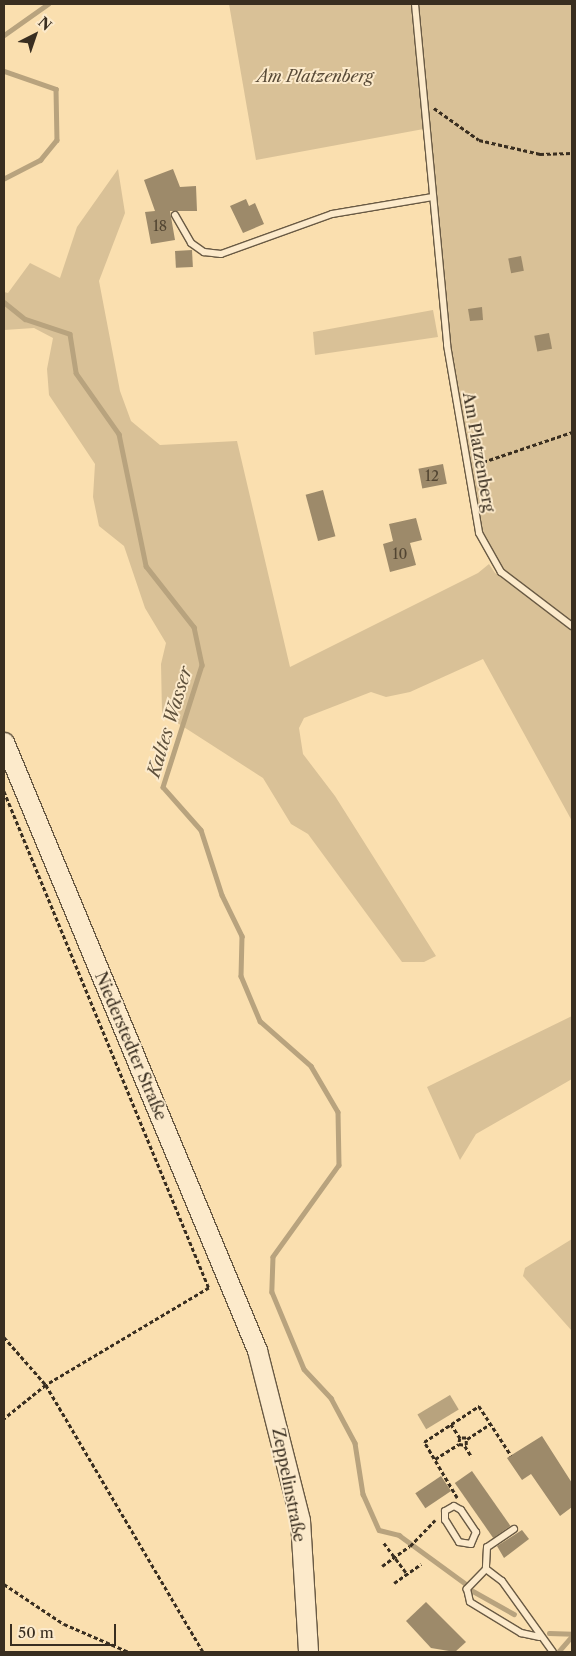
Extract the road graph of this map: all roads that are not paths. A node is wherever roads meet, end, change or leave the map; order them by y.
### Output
1 (415, 4) edge
2 (433, 198) junction
3 (175, 215) dead end
4 (572, 626) edge
5 (4, 742) edge
6 (257, 1350) joint
7 (514, 1529) dead end
8 (476, 1539) junction
9 (487, 1547) junction
10 (486, 1569) junction
11 (540, 1637) junction
12 (308, 1652) edge
13 (553, 1652) edge

1 - 2 lane, Am Platzenberg
2 - 3 lane
2 - 4 lane, Am Platzenberg
5 - 6 main road, Niederstedter Straße
6 - 12 main road, Zeppelinstraße
7 - 9 lane
8 - 8 lane
8 - 9 lane
9 - 10 lane
10 - 11 lane
10 - 11 lane
11 - 13 lane

